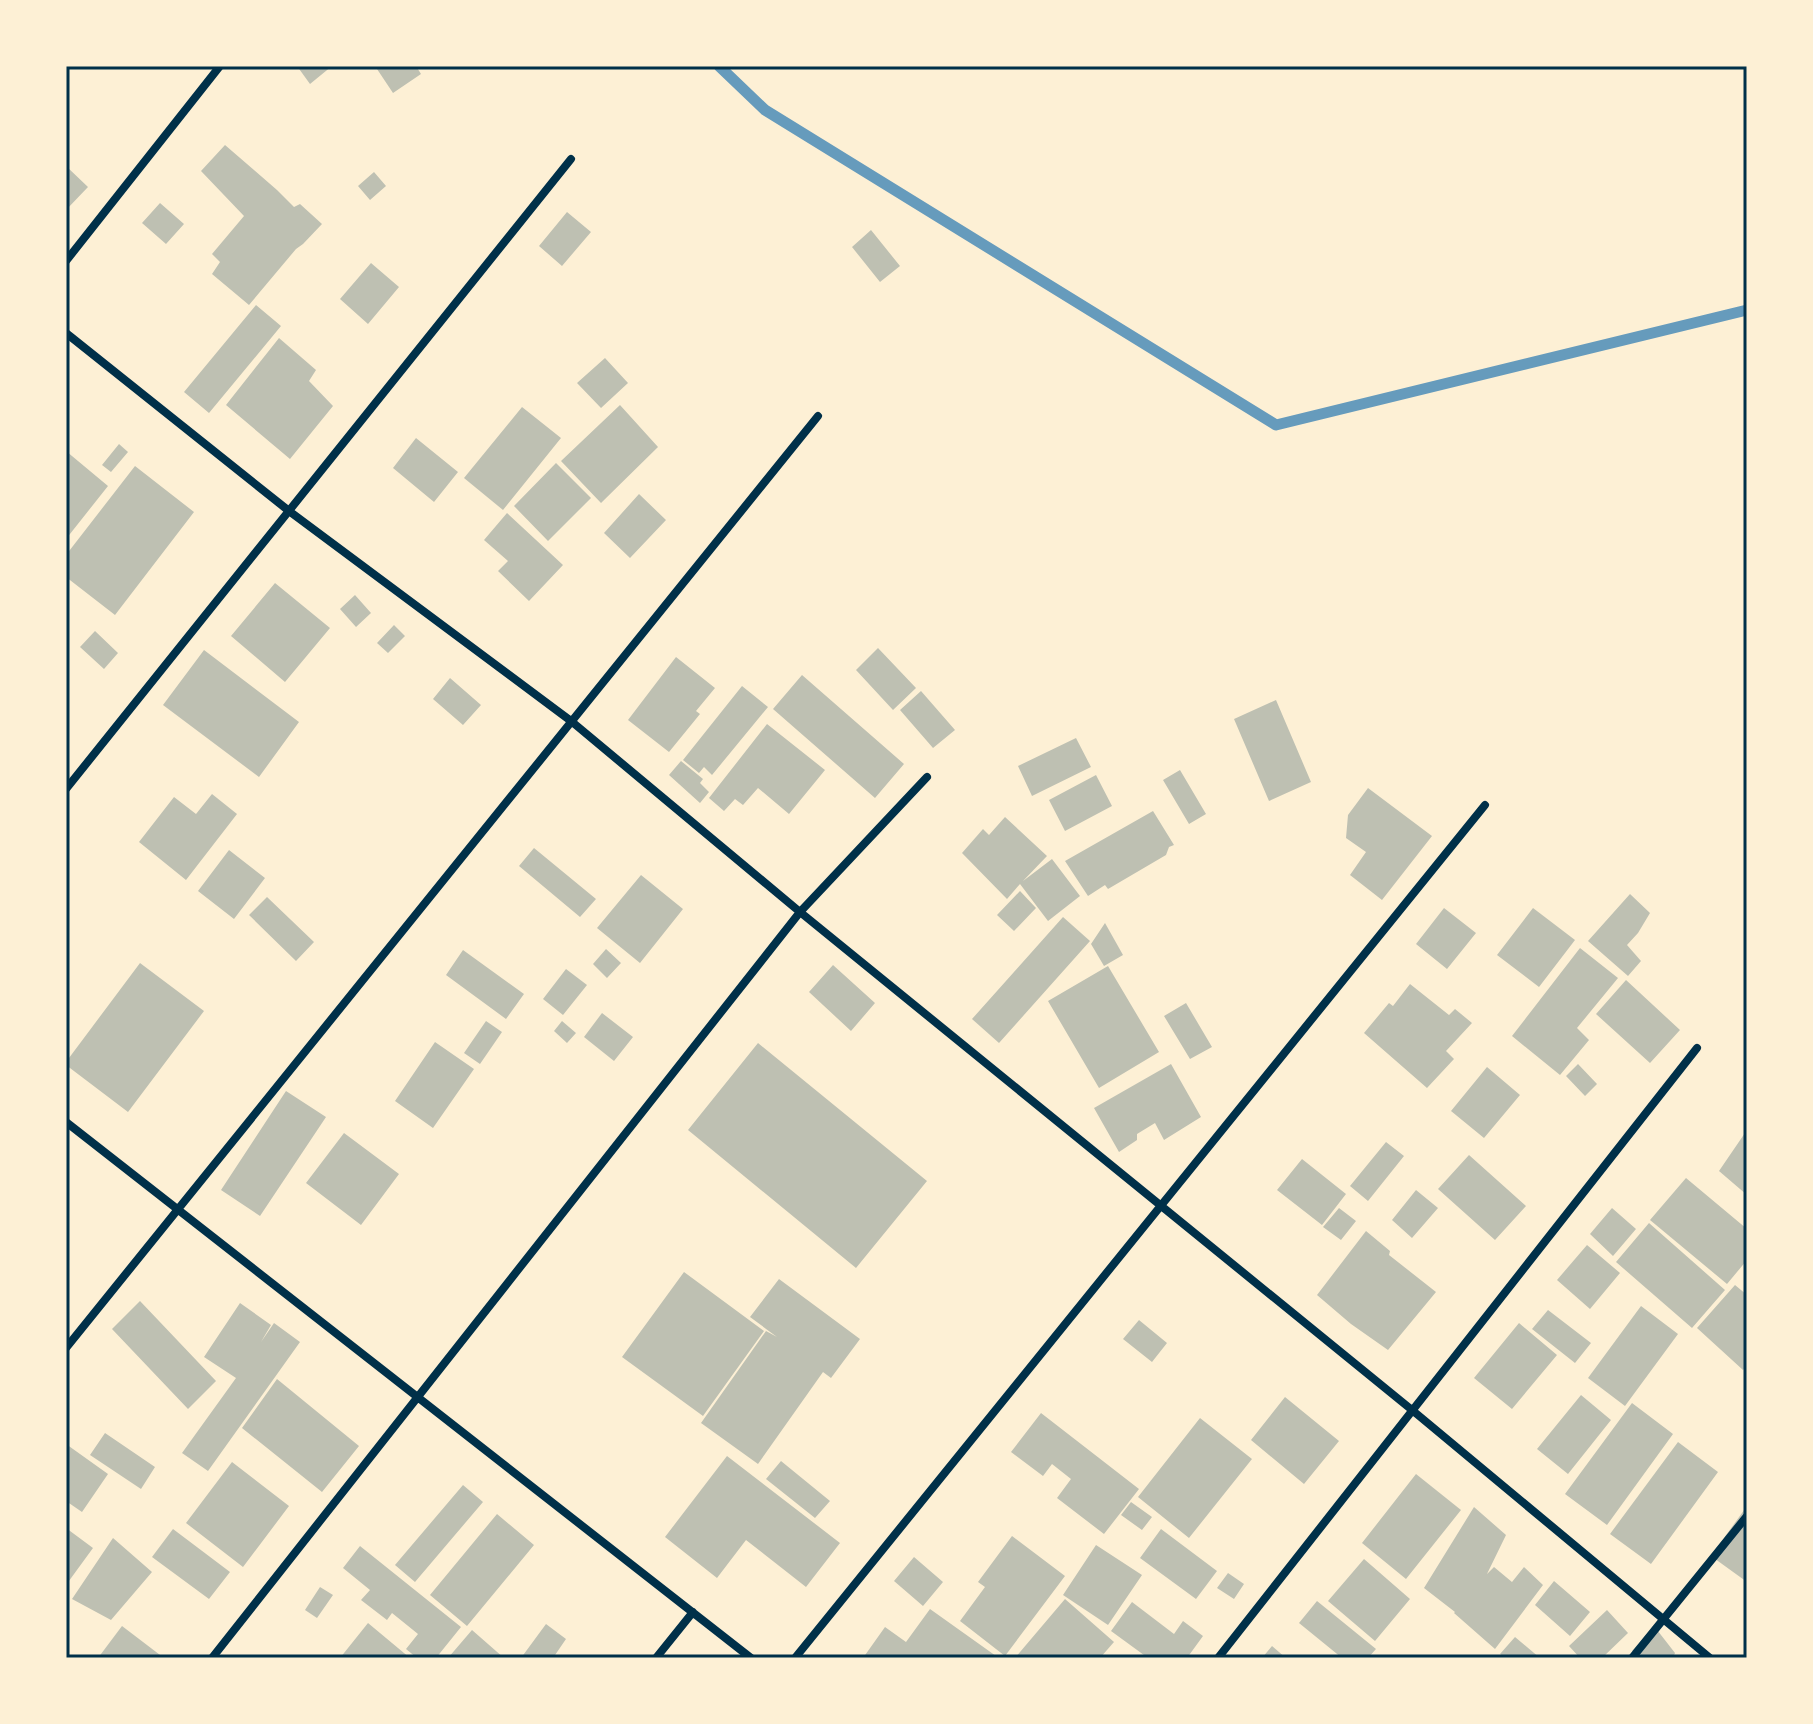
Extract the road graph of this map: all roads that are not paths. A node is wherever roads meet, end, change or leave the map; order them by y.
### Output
1 (220, 66) edge
2 (571, 159) dead end
3 (66, 261) edge
4 (66, 333) edge
5 (818, 416) dead end
6 (289, 511) junction
7 (571, 721) junction
8 (927, 777) dead end
9 (66, 789) edge
10 (1485, 805) dead end
11 (800, 912) junction
12 (1697, 1048) dead end
13 (66, 1122) edge
14 (1161, 1206) junction
15 (178, 1209) junction
16 (66, 1348) edge
17 (418, 1397) junction
18 (1412, 1410) junction
19 (1747, 1516) edge
20 (693, 1612) junction
21 (1663, 1620) junction
22 (212, 1658) edge
23 (656, 1658) edge
24 (751, 1658) edge
25 (795, 1658) edge
26 (1218, 1658) edge
27 (1632, 1658) edge
28 (1710, 1658) edge

1 - 3 street
2 - 6 street
4 - 6 street
5 - 7 street
6 - 7 street
6 - 9 street
7 - 11 street
7 - 15 street
8 - 11 street
10 - 14 street
11 - 14 street
11 - 17 street
12 - 18 street
13 - 15 street
14 - 18 street
14 - 25 street
15 - 16 street
15 - 17 street
17 - 20 street
17 - 22 street
18 - 21 street
18 - 26 street
19 - 21 street
20 - 23 street
20 - 24 street
21 - 27 street
21 - 28 street

